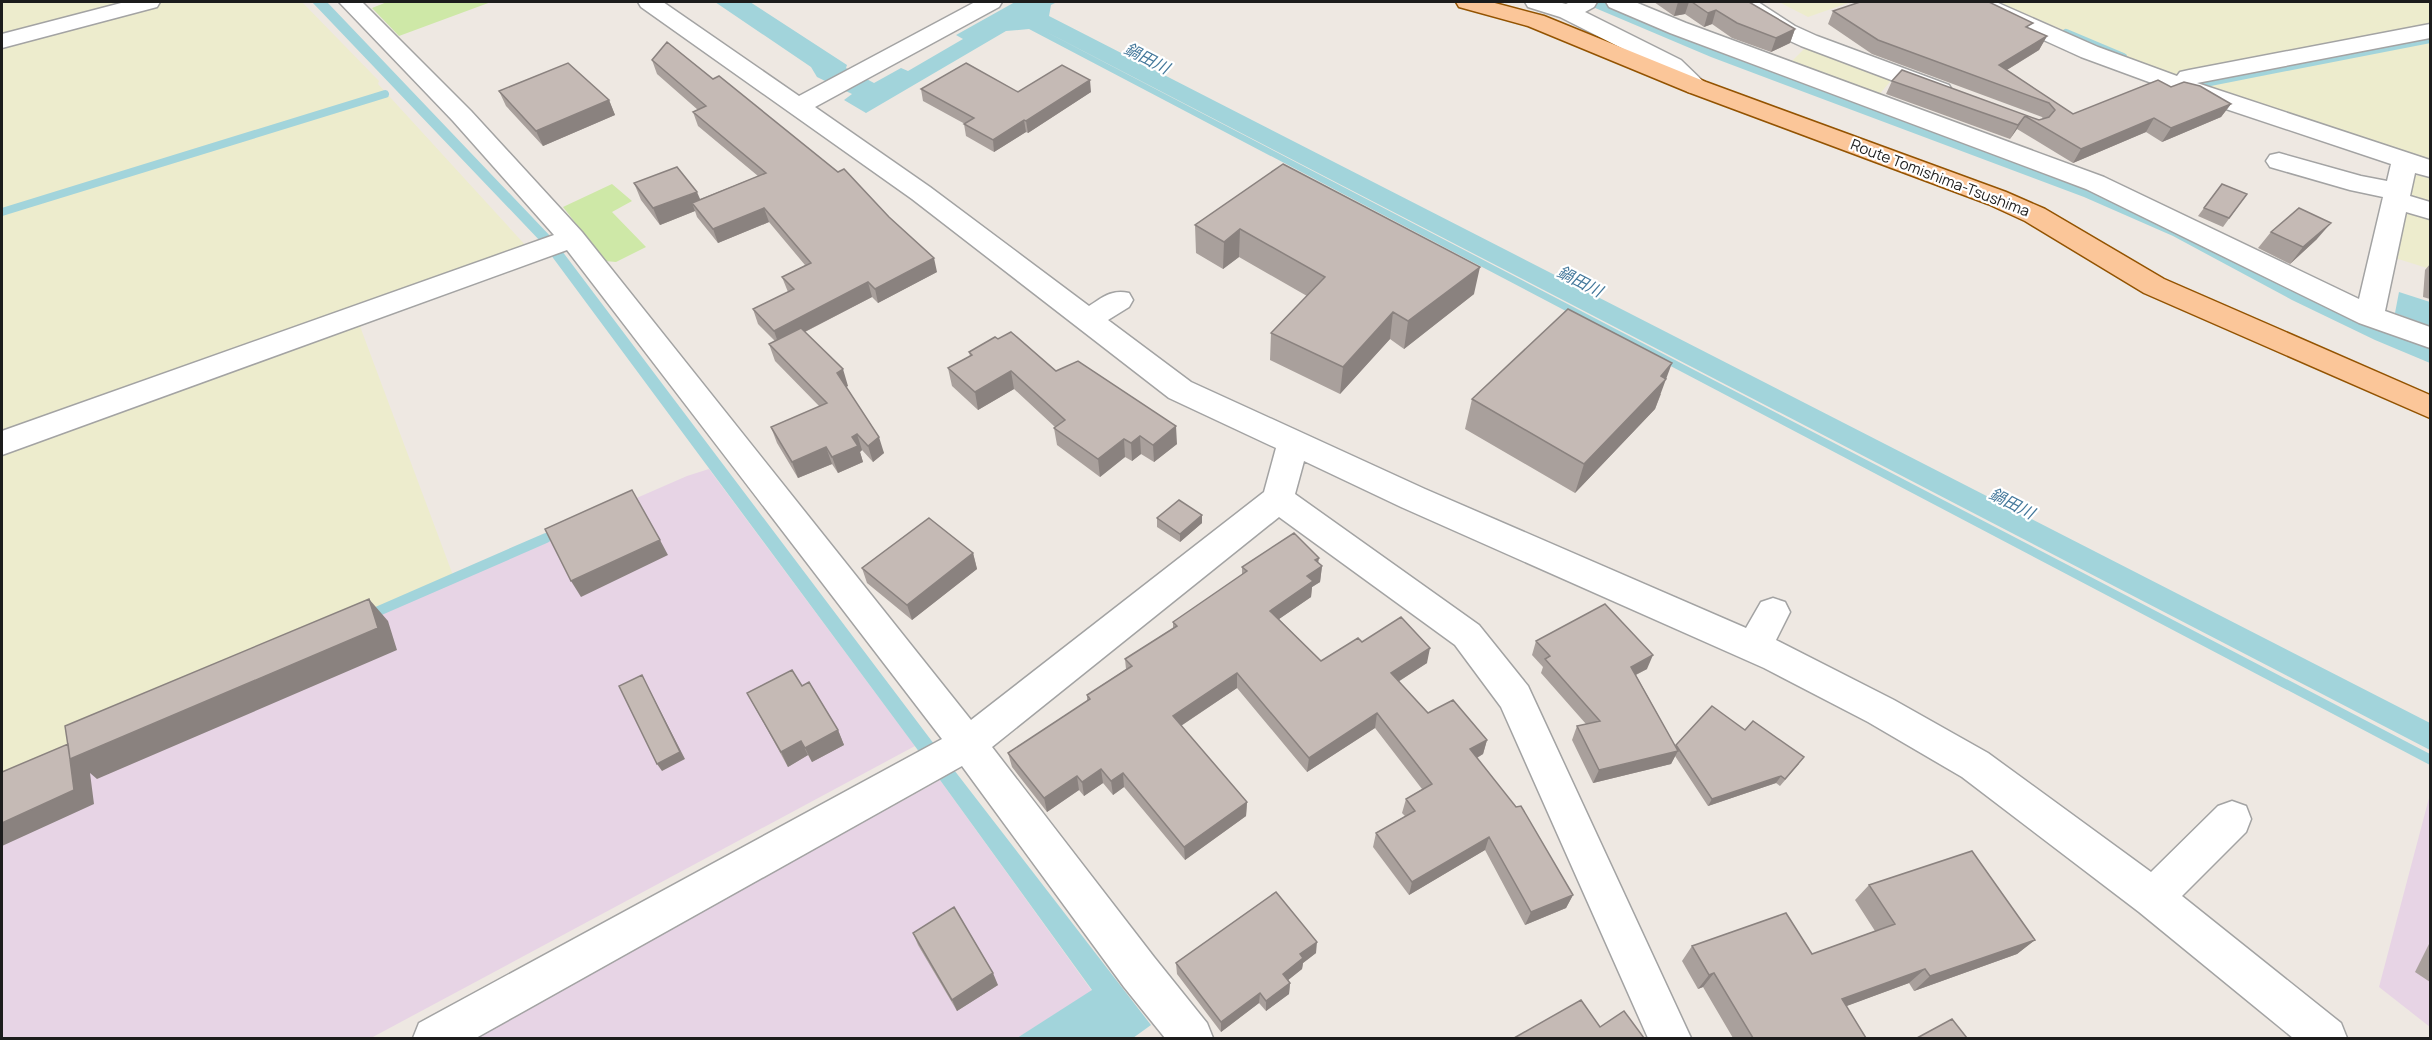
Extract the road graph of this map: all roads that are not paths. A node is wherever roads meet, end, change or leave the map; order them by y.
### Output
1 (149, 2) edge
2 (350, 2) edge
3 (649, 2) edge
4 (991, 2) edge
5 (1467, 2) edge
6 (1536, 2) edge
7 (1617, 2) edge
8 (1743, 2) edge
9 (1979, 2) edge
10 (1576, 5) edge
11 (2430, 31) edge
12 (2, 41) edge
13 (1697, 87) junction
14 (2179, 87) junction
15 (1965, 99) edge
16 (799, 106) junction
17 (2405, 160) junction
18 (2279, 161) dead end
19 (2430, 169) edge
20 (2397, 195) junction
21 (2430, 211) edge
22 (557, 244) junction
23 (1119, 300) dead end
24 (2369, 316) junction
25 (1088, 320) junction
26 (2430, 338) edge
27 (2430, 406) edge
28 (1293, 443) junction
29 (2, 444) edge
30 (1278, 499) junction
31 (1773, 612) dead end
32 (1754, 647) junction
33 (947, 755) junction
34 (2232, 819) dead end
35 (2153, 898) junction
36 (434, 1038) edge
37 (1192, 1038) edge
38 (1670, 1038) edge
39 (2326, 1038) edge

1 - 12 street
2 - 22 street
3 - 16 street
4 - 16 street
5 - 13 main road, Route Tomishima-Tsushima
6 - 10 street
7 - 24 street
8 - 15 street
9 - 14 street
10 - 13 street
11 - 14 street
13 - 27 main road, Route Tomishima-Tsushima
14 - 17 street
16 - 25 street
17 - 19 street
17 - 20 street
18 - 20 street
20 - 21 street
20 - 24 street
22 - 29 street
22 - 33 street
23 - 25 street
24 - 26 street
25 - 28 street
28 - 30 street
28 - 32 street
30 - 33 street
30 - 38 street
31 - 32 street
32 - 35 street
33 - 36 street
33 - 37 street
34 - 35 street
35 - 39 street

